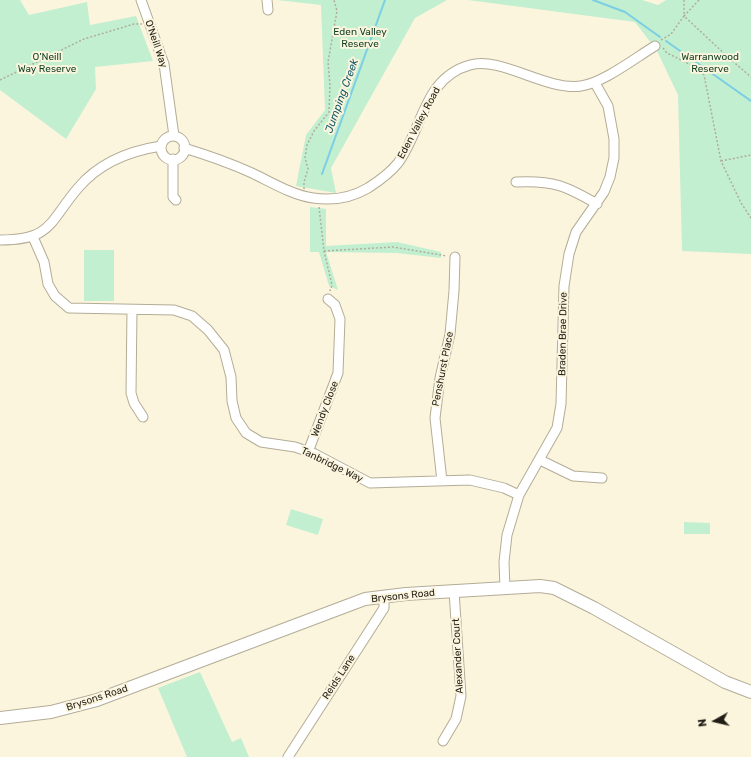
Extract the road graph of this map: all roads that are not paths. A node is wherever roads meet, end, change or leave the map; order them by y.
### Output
1 (141, 0) edge
2 (267, 0) edge
3 (268, 10) dead end
4 (657, 44) road end
5 (595, 83) junction
6 (174, 136) junction
7 (161, 146) junction
8 (184, 148) junction
9 (173, 159) junction
10 (516, 182) dead end
11 (173, 199) dead end
12 (597, 204) junction
13 (33, 237) junction
14 (0, 240) edge
15 (455, 257) road end
16 (328, 299) road end
17 (132, 310) junction
18 (143, 417) dead end
19 (308, 452) junction
20 (540, 460) junction
21 (602, 478) dead end
22 (442, 481) junction
23 (519, 495) junction
24 (505, 588) junction
25 (454, 591) junction
26 (384, 596) junction
27 (751, 692) edge
28 (0, 718) edge
29 (443, 741) dead end
30 (288, 757) edge

1 - 6 street, O'Neill Way
2 - 3 street
4 - 5 street, Eden Valley Road
5 - 8 street, Eden Valley Road
5 - 12 street, Braden Brae Drive
6 - 7 street
6 - 8 street
7 - 9 street
7 - 13 street
8 - 9 street
9 - 11 street
10 - 12 street
12 - 20 street, Braden Brae Drive
13 - 14 street
13 - 17 street, Tanbridge Way
15 - 22 street, Penshurst Place
16 - 19 street, Wendy Close
17 - 18 street
17 - 19 street, Tanbridge Way
19 - 22 street, Tanbridge Way
20 - 21 street
20 - 23 street, Braden Brae Drive
22 - 23 street, Tanbridge Way
23 - 24 street, Braden Brae Drive
24 - 25 street, Brysons Road
24 - 27 street, Brysons Road
25 - 26 street, Brysons Road
25 - 29 street, Alexander Court
26 - 28 street, Brysons Road
26 - 30 street, Reids Lane

